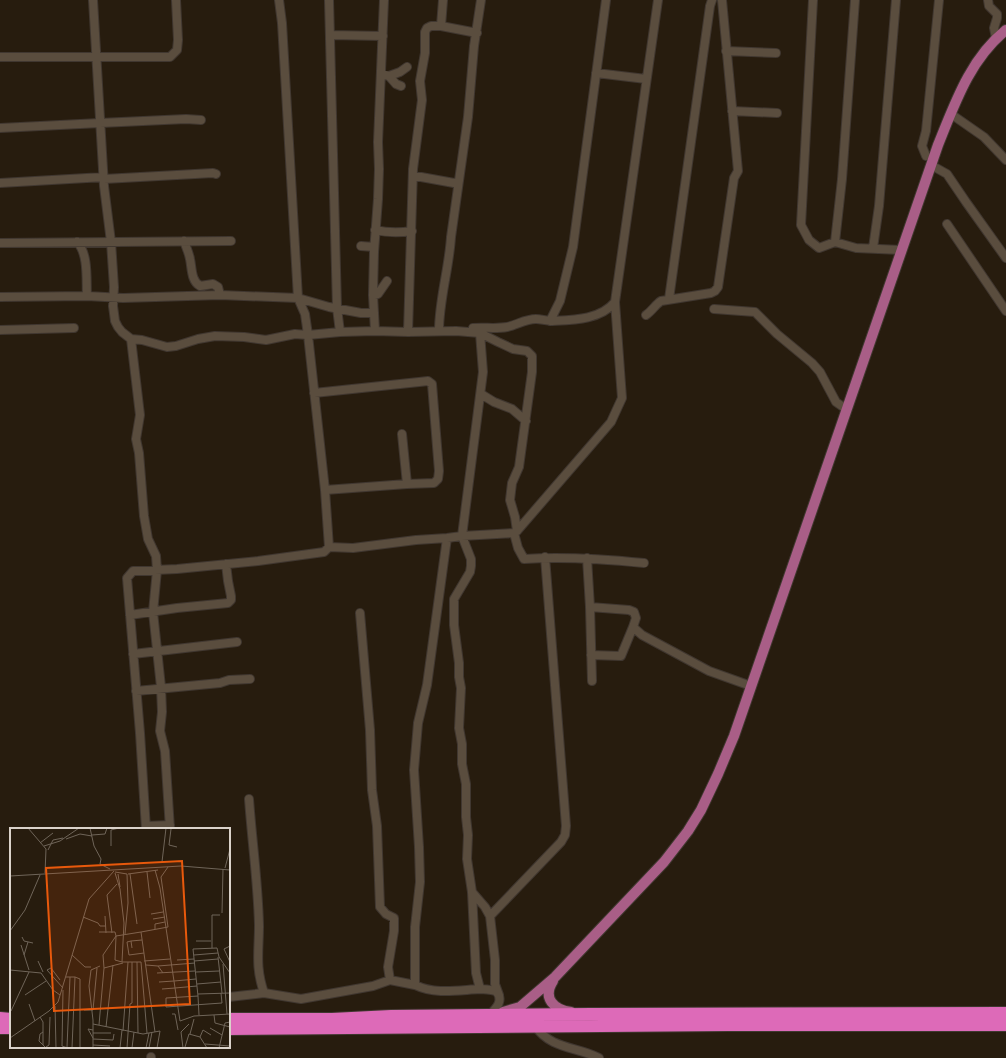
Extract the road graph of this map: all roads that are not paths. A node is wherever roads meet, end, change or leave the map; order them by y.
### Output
1 (93, 0) edge
2 (176, 0) edge
3 (279, 0) edge
4 (329, 0) edge
5 (384, 0) edge
6 (444, 0) edge
7 (481, 0) edge
8 (606, 0) edge
9 (658, 0) edge
10 (712, 0) edge
11 (722, 0) edge
12 (813, 0) edge
13 (855, 0) edge
14 (896, 0) edge
15 (939, 0) edge
16 (988, 0) edge
17 (441, 26) junction
18 (1006, 30) edge
19 (477, 33) junction
20 (330, 35) junction
21 (383, 36) junction
22 (996, 38) junction
23 (726, 51) junction
24 (776, 53) dead end
25 (0, 57) edge
26 (96, 58) junction
27 (407, 67) dead end
28 (596, 73) junction
29 (385, 75) junction
30 (646, 79) junction
31 (402, 86) dead end
32 (732, 111) junction
33 (777, 113) dead end
34 (951, 114) junction
35 (201, 120) dead end
36 (100, 123) junction
37 (0, 128) edge
38 (926, 156) dead end
39 (1006, 160) edge
40 (931, 165) junction
41 (216, 174) dead end
42 (414, 177) junction
43 (104, 178) junction
44 (458, 182) junction
45 (0, 183) edge
46 (947, 224) dead end
47 (375, 230) junction
48 (412, 231) junction
49 (184, 241) junction
50 (232, 241) dead end
51 (77, 242) junction
52 (111, 242) junction
53 (835, 242) junction
54 (0, 243) edge
55 (361, 246) dead end
56 (374, 247) junction
57 (873, 248) junction
58 (901, 250) junction
59 (1006, 258) edge
60 (195, 281) junction
61 (387, 281) dead end
62 (220, 295) junction
63 (373, 295) junction
64 (86, 296) junction
65 (191, 296) junction
66 (0, 297) edge
67 (113, 297) junction
68 (298, 298) junction
69 (669, 299) junction
70 (615, 302) junction
71 (337, 308) junction
72 (714, 309) dead end
73 (1006, 311) edge
74 (374, 313) junction
75 (646, 315) dead end
76 (550, 321) junction
77 (74, 328) dead end
78 (0, 330) edge
79 (375, 331) junction
80 (439, 331) junction
81 (462, 331) junction
82 (340, 332) junction
83 (408, 332) junction
84 (480, 333) junction
85 (308, 335) junction
86 (131, 339) junction
87 (314, 393) junction
88 (481, 394) junction
89 (846, 409) junction
90 (526, 421) junction
91 (402, 434) dead end
92 (407, 484) junction
93 (325, 490) junction
94 (516, 532) junction
95 (462, 536) junction
96 (447, 538) junction
97 (329, 547) junction
98 (546, 557) junction
99 (587, 558) junction
100 (226, 564) junction
101 (644, 564) dead end
102 (157, 570) junction
103 (590, 607) junction
104 (153, 612) junction
105 (360, 613) dead end
106 (130, 615) junction
107 (634, 627) junction
108 (237, 642) dead end
109 (157, 651) junction
110 (133, 654) junction
111 (591, 655) junction
112 (250, 679) dead end
113 (592, 681) dead end
114 (751, 686) junction
115 (161, 687) junction
116 (136, 691) junction
117 (249, 799) dead end
118 (146, 827) edge
119 (170, 827) edge
120 (472, 892) junction
121 (490, 916) junction
122 (555, 977) junction
123 (390, 980) junction
124 (415, 985) junction
125 (480, 989) junction
126 (264, 993) junction
127 (499, 995) junction
128 (230, 997) edge
129 (1006, 1013) edge
130 (591, 1014) junction
131 (489, 1015) junction
132 (0, 1018) edge
133 (230, 1018) edge
134 (10, 1019) edge
135 (861, 1019) junction
136 (1006, 1025) edge
137 (535, 1026) junction
138 (230, 1029) edge
139 (599, 1058) edge

1 - 26 street
2 - 26 street
3 - 68 street
4 - 20 street
5 - 21 street
6 - 17 street
7 - 19 street
8 - 28 street
9 - 30 street
10 - 69 street
11 - 23 street
12 - 53 street
13 - 53 street
14 - 57 street
15 - 38 street
16 - 22 street
17 - 19 street
17 - 42 street
18 - 22 main road
19 - 44 street
20 - 21 street
20 - 71 street
21 - 29 street
22 - 34 main road
23 - 24 street
23 - 32 street
25 - 26 street
26 - 36 street
27 - 29 street
28 - 30 street
28 - 76 street
29 - 31 street
29 - 47 street
30 - 70 street
32 - 33 street
32 - 69 street
34 - 39 street
34 - 40 main road
35 - 36 street
36 - 37 street
36 - 43 street
40 - 58 main road
40 - 59 street
41 - 43 street
42 - 44 street
42 - 48 street
43 - 45 street
43 - 52 street
44 - 80 street
46 - 73 street
47 - 48 street
47 - 56 street
48 - 83 street
49 - 50 street
49 - 52 street
49 - 60 street
51 - 52 street
51 - 54 street
51 - 64 street
52 - 67 street
53 - 57 street
55 - 56 street
56 - 63 street
57 - 58 street
58 - 89 main road
60 - 62 street
60 - 65 street
61 - 63 street
62 - 65 street
62 - 68 street
63 - 74 street
64 - 66 street
64 - 67 street
65 - 67 street
67 - 86 street
68 - 71 street
68 - 85 street
69 - 75 street
70 - 76 street
70 - 94 street
71 - 74 street
71 - 82 street
72 - 89 street
74 - 79 street
76 - 81 street
77 - 78 street
79 - 82 street
79 - 83 street
80 - 81 street
80 - 83 street
81 - 84 street
82 - 85 street
84 - 88 street
84 - 90 street
85 - 86 street
85 - 87 street
86 - 102 street
87 - 92 street
87 - 93 street
88 - 90 street
88 - 95 street
89 - 114 main road
90 - 94 street
91 - 92 street
92 - 93 street
93 - 97 street
94 - 95 street
94 - 98 street
95 - 96 street
95 - 120 street
96 - 97 street
96 - 124 street
97 - 100 street
98 - 99 street
98 - 121 street
99 - 101 street
99 - 103 street
100 - 102 street
100 - 104 street
102 - 104 street
102 - 106 street
103 - 107 street
103 - 111 street
104 - 106 street
104 - 109 street
105 - 123 street
106 - 110 street
107 - 111 street
107 - 114 street
108 - 109 street
109 - 110 street
109 - 115 street
110 - 116 street
111 - 113 street
112 - 115 street
114 - 122 main road
115 - 116 street
115 - 119 street
116 - 118 street
117 - 126 street
118 - 119 street
120 - 121 street
120 - 125 street
121 - 127 street
122 - 130 main road
122 - 131 main road
123 - 124 street
123 - 126 street
124 - 125 street
125 - 127 street
126 - 128 street
127 - 131 street
129 - 135 highway
130 - 131 highway
130 - 135 highway
131 - 133 highway
132 - 134 highway
135 - 136 highway
135 - 137 highway
137 - 138 highway
137 - 139 street

